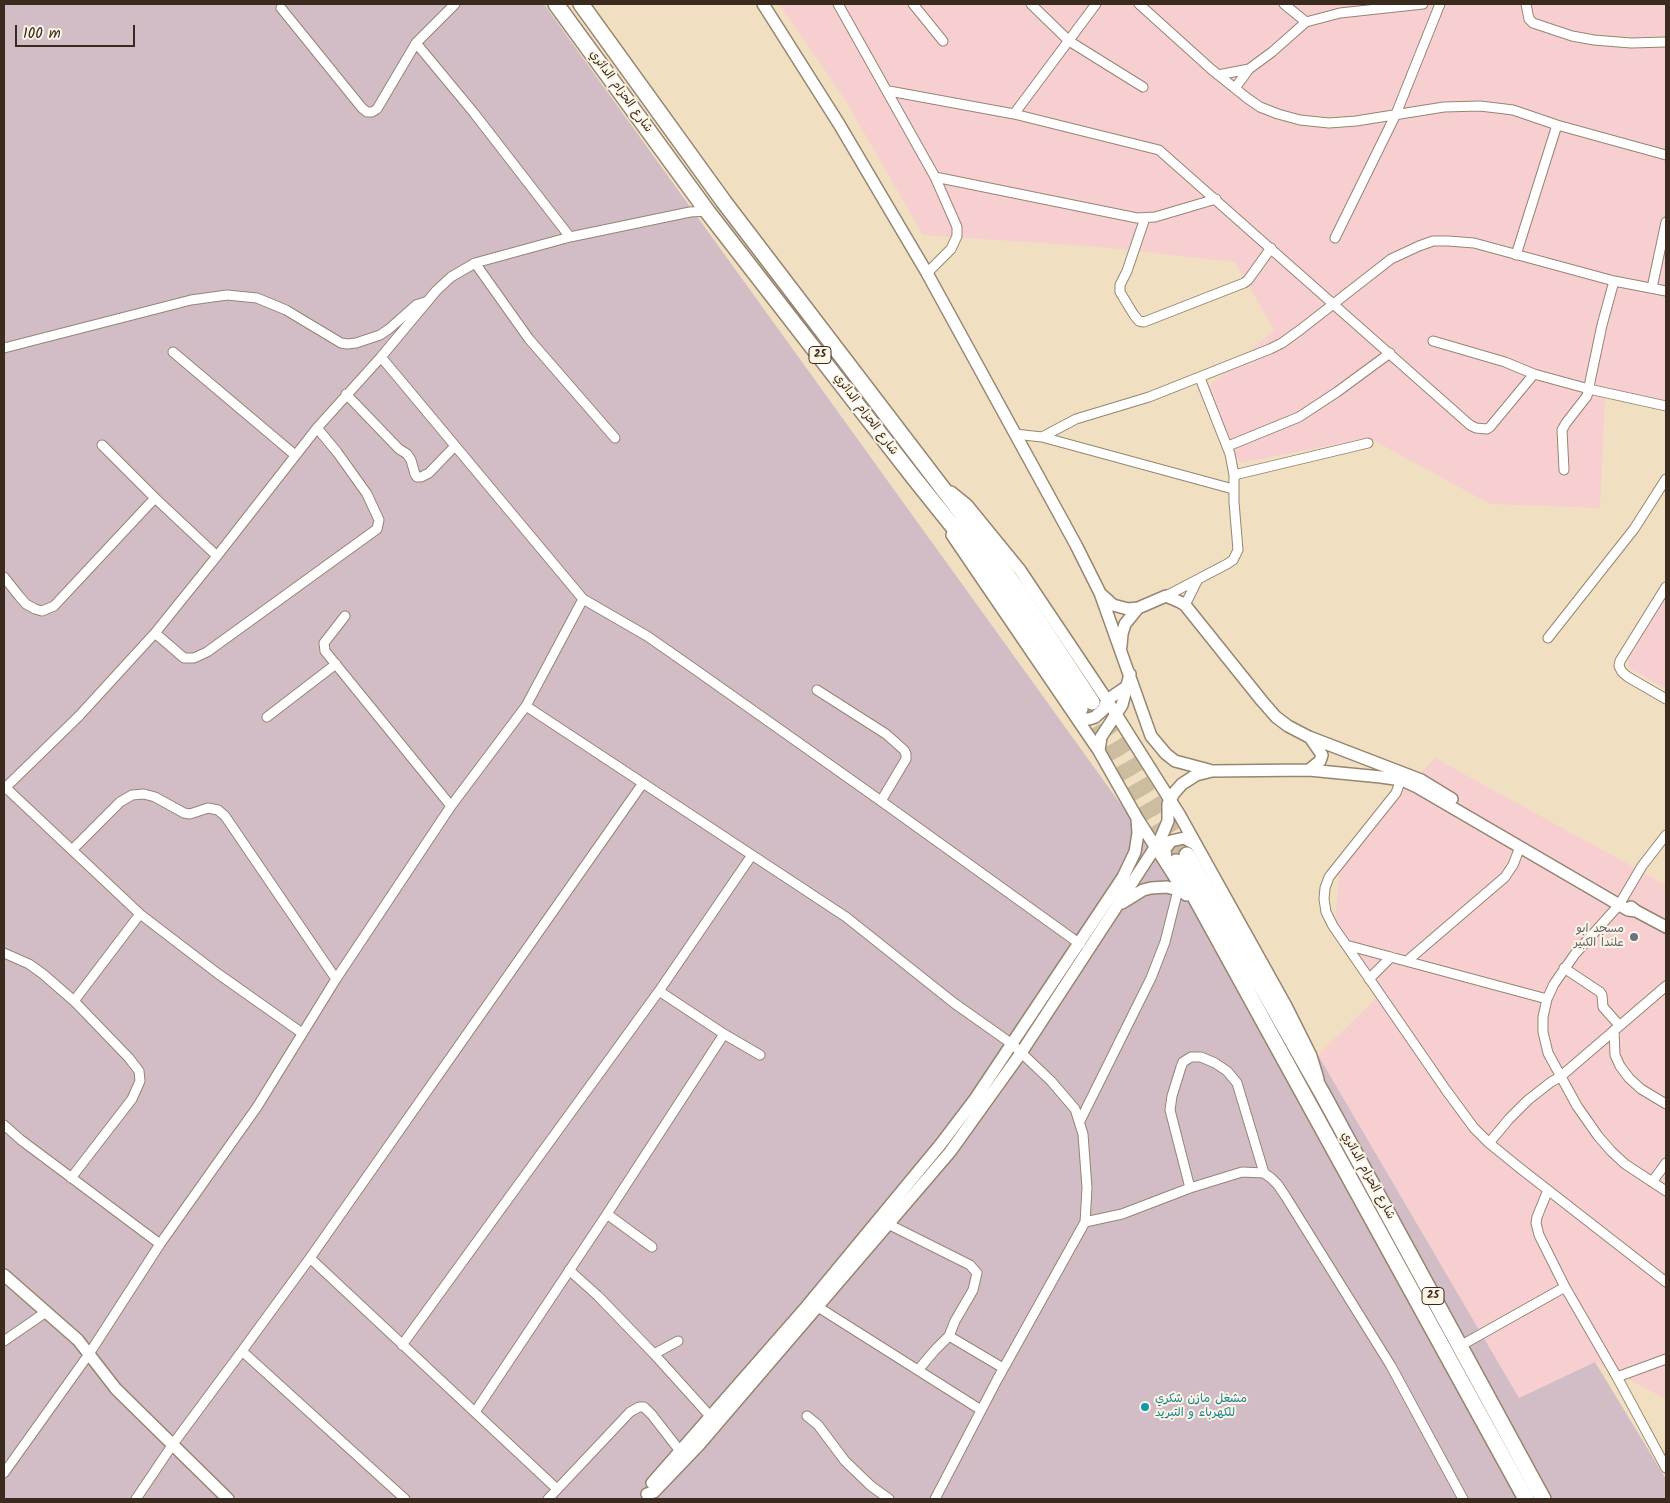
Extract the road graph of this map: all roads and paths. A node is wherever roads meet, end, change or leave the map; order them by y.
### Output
1 (455, 4) edge
2 (556, 4) edge
3 (581, 4) edge
4 (763, 4) edge
5 (838, 4) edge
6 (913, 4) edge
7 (1031, 4) edge
8 (1096, 4) edge
9 (1140, 4) edge
10 (1284, 4) edge
11 (1423, 4) edge
12 (1440, 4) edge
13 (1526, 4) edge
14 (281, 8) dead end
15 (1306, 22) junction
16 (1069, 41) junction
17 (943, 42) dead end
18 (1666, 42) edge
19 (416, 43) junction
20 (1249, 69) junction
21 (1218, 75) junction
22 (1143, 87) dead end
23 (1235, 88) junction
24 (889, 91) junction
25 (1014, 114) junction
26 (1396, 114) junction
27 (1557, 126) junction
28 (1666, 155) edge
29 (935, 177) junction
30 (1216, 199) junction
31 (707, 211) junction
32 (1144, 218) junction
33 (1666, 222) edge
34 (570, 237) junction
35 (1335, 238) dead end
36 (1271, 248) junction
37 (1516, 255) junction
38 (475, 263) junction
39 (927, 273) junction
40 (1614, 281) junction
41 (1652, 288) junction
42 (1666, 290) edge
43 (428, 301) junction
44 (1334, 303) junction
45 (1433, 340) dead end
46 (4, 348) edge
47 (173, 352) dead end
48 (1390, 353) junction
49 (381, 357) junction
50 (1534, 374) junction
51 (1200, 378) junction
52 (1589, 390) junction
53 (346, 394) junction
54 (1666, 406) edge
55 (317, 428) junction
56 (1015, 434) junction
57 (1042, 437) junction
58 (615, 438) dead end
59 (1368, 444) dead end
60 (102, 445) dead end
61 (456, 446) junction
62 (1228, 446) junction
63 (294, 455) junction
64 (1564, 470) dead end
65 (1234, 475) junction
66 (1666, 479) edge
67 (1233, 489) junction
68 (155, 498) junction
69 (217, 556) junction
70 (4, 577) edge
71 (1198, 581) junction
72 (1666, 587) edge
73 (1100, 593) junction
74 (1166, 596) junction
75 (582, 599) junction
76 (1185, 605) junction
77 (1138, 608) junction
78 (345, 616) dead end
79 (154, 633) junction
80 (1548, 638) dead end
81 (1121, 649) junction
82 (336, 664) junction
83 (1130, 674) junction
84 (1126, 687) junction
85 (817, 690) dead end
86 (1666, 699) edge
87 (526, 706) junction
88 (1088, 706) junction
89 (1116, 715) junction
90 (267, 717) dead end
91 (1309, 737) junction
92 (1099, 751) junction
93 (1309, 770) junction
94 (1212, 771) junction
95 (1402, 776) junction
96 (643, 783) junction
97 (1182, 784) junction
98 (4, 788) edge
99 (1170, 799) junction
100 (881, 801) junction
101 (450, 806) junction
102 (1179, 814) junction
103 (1137, 818) junction
104 (1666, 836) edge
105 (1156, 847) junction
106 (1520, 847) junction
107 (72, 850) junction
108 (752, 855) junction
109 (1181, 856) junction
110 (1181, 891) junction
111 (1620, 903) junction
112 (1115, 909) junction
113 (140, 914) junction
114 (1666, 927) edge
115 (1094, 932) junction
116 (1080, 944) junction
117 (1346, 945) junction
118 (4, 953) edge
119 (1391, 957) junction
120 (1407, 961) junction
121 (1564, 968) junction
122 (336, 979) junction
123 (1369, 979) junction
124 (1666, 986) edge
125 (659, 991) junction
126 (1547, 999) junction
127 (74, 1001) junction
128 (1616, 1028) junction
129 (302, 1033) junction
130 (724, 1034) junction
131 (1012, 1044) junction
132 (1021, 1053) junction
133 (760, 1055) dead end
134 (1560, 1077) junction
135 (1309, 1102) junction
136 (1666, 1104) edge
137 (1080, 1121) junction
138 (4, 1125) edge
139 (1489, 1143) junction
140 (1666, 1163) edge
141 (1264, 1173) junction
142 (71, 1178) junction
143 (1652, 1182) junction
144 (1190, 1188) junction
145 (1548, 1190) junction
146 (1666, 1191) edge
147 (607, 1214) junction
148 (1085, 1222) junction
149 (888, 1224) junction
150 (160, 1244) junction
151 (652, 1247) dead end
152 (310, 1258) junction
153 (569, 1270) junction
154 (4, 1275) edge
155 (1666, 1282) edge
156 (1565, 1287) junction
157 (818, 1307) junction
158 (46, 1312) junction
159 (949, 1336) junction
160 (4, 1341) edge
161 (678, 1341) dead end
162 (402, 1345) junction
163 (1460, 1346) junction
164 (242, 1351) junction
165 (89, 1354) junction
166 (654, 1354) junction
167 (1666, 1359) edge
168 (1003, 1368) junction
169 (918, 1370) junction
170 (1617, 1377) junction
171 (981, 1410) junction
172 (475, 1412) junction
173 (710, 1416) junction
174 (807, 1416) dead end
175 (173, 1444) junction
176 (680, 1451) junction
177 (1666, 1468) edge
178 (4, 1473) edge
179 (557, 1489) junction
180 (644, 1496) edge
181 (136, 1499) edge
182 (228, 1499) edge
183 (405, 1499) edge
184 (548, 1499) edge
185 (889, 1499) edge
186 (935, 1499) edge
187 (1463, 1499) edge
188 (1526, 1499) edge
189 (1543, 1499) edge

1 - 19 street
2 - 31 highway, شارع الحزام الدائري / 25
3 - 88 highway, شارع الحزام الدائري / 25
4 - 39 street
5 - 24 street
6 - 17 street
7 - 16 street
8 - 16 street
9 - 21 street
10 - 15 street
11 - 15 street
12 - 26 street
13 - 18 street
14 - 19 street
15 - 20 street
16 - 22 street
16 - 25 street
19 - 34 street
20 - 21 street
20 - 23 street
21 - 23 street
23 - 26 street
24 - 25 street
24 - 29 street
25 - 30 street
26 - 27 street
26 - 35 street
27 - 28 street
27 - 37 street
29 - 32 street
29 - 39 street
30 - 32 street
30 - 36 street
31 - 34 street
31 - 88 highway, شارع الحزام الدائري / 25
32 - 36 street
33 - 41 street
34 - 38 street
36 - 44 street
37 - 40 street
37 - 44 street
38 - 43 street
38 - 58 street
39 - 56 street
40 - 41 street
40 - 52 street
41 - 42 street
43 - 46 street
43 - 49 street
44 - 48 street
44 - 51 street
45 - 50 street
47 - 63 street
48 - 50 street
48 - 62 street
49 - 53 street
49 - 61 street
50 - 52 street
51 - 57 street
51 - 62 street
52 - 54 street
52 - 64 street
53 - 55 street
53 - 61 street
55 - 63 street
55 - 79 street
56 - 57 street
56 - 73 street
57 - 67 street
59 - 65 street
60 - 68 street
61 - 75 street
62 - 65 street
63 - 69 street
65 - 67 street
66 - 80 street
67 - 71 street
68 - 69 street
68 - 70 street
69 - 79 street
71 - 74 street
71 - 76 street
72 - 86 street
73 - 77 street
73 - 81 street
74 - 76 street
74 - 77 street
75 - 87 street
75 - 100 street
76 - 91 street
77 - 81 street
78 - 82 street
79 - 98 street
81 - 83 street
82 - 90 street
82 - 101 street
83 - 84 street
83 - 94 street
84 - 88 street
84 - 89 street
85 - 100 street
87 - 96 street
87 - 101 street
88 - 89 street
88 - 92 street
89 - 92 street
89 - 99 street
91 - 93 street
91 - 95 street
92 - 103 street
93 - 94 street
93 - 95 street
94 - 97 street
95 - 106 street
95 - 111 street
95 - 117 street
96 - 108 street
96 - 152 street
97 - 99 street
97 - 102 street
98 - 107 street
99 - 102 street
99 - 105 street
100 - 116 street
101 - 122 street
102 - 109 street
103 - 105 street
103 - 115 street
104 - 111 street
105 - 109 street
105 - 112 street
106 - 111 street
106 - 120 street
107 - 113 street
107 - 122 street
108 - 125 street
108 - 131 street
109 - 110 street
109 - 135 highway, شارع الحزام الدائري / 25
109 - 163 highway, شارع الحزام الدائري / 25
110 - 112 street
110 - 135 street
110 - 137 street
111 - 114 street
111 - 121 street
112 - 115 street
113 - 127 street
113 - 129 street
115 - 116 street
115 - 132 street
116 - 131 street
117 - 119 street
117 - 123 street
118 - 127 street
119 - 120 street
119 - 123 street
120 - 126 street
121 - 126 street
121 - 128 street
122 - 129 street
123 - 139 street
124 - 128 street
125 - 130 street
125 - 162 street
126 - 134 street
127 - 142 street
128 - 134 street
128 - 136 street
129 - 150 street
130 - 133 street
130 - 147 street
131 - 132 street
131 - 173 street
132 - 137 street
132 - 149 street
134 - 139 street
134 - 143 street
135 - 188 highway, شارع الحزام الدائري / 25
137 - 148 street
138 - 142 street
139 - 145 street
140 - 143 street
141 - 144 street
141 - 144 street
141 - 187 street
142 - 150 street
143 - 146 street
144 - 148 street
145 - 155 street
145 - 156 street
147 - 151 street
147 - 153 street
148 - 168 street
149 - 157 street
149 - 159 street
150 - 165 street
152 - 162 street
152 - 164 street
153 - 166 street
153 - 172 street
154 - 158 street
156 - 163 street
156 - 170 street
157 - 169 street
157 - 180 street
158 - 160 street
158 - 165 street
159 - 168 street
159 - 169 street
161 - 166 street
162 - 172 street
163 - 189 highway, شارع الحزام الدائري / 25
164 - 175 street
164 - 183 street
165 - 175 street
165 - 178 street
166 - 173 street
167 - 170 street
168 - 171 street
169 - 171 street
170 - 177 street
171 - 186 street
172 - 179 street
173 - 176 street
174 - 185 street
175 - 181 street
175 - 182 street
176 - 179 street
176 - 180 street
179 - 184 street

